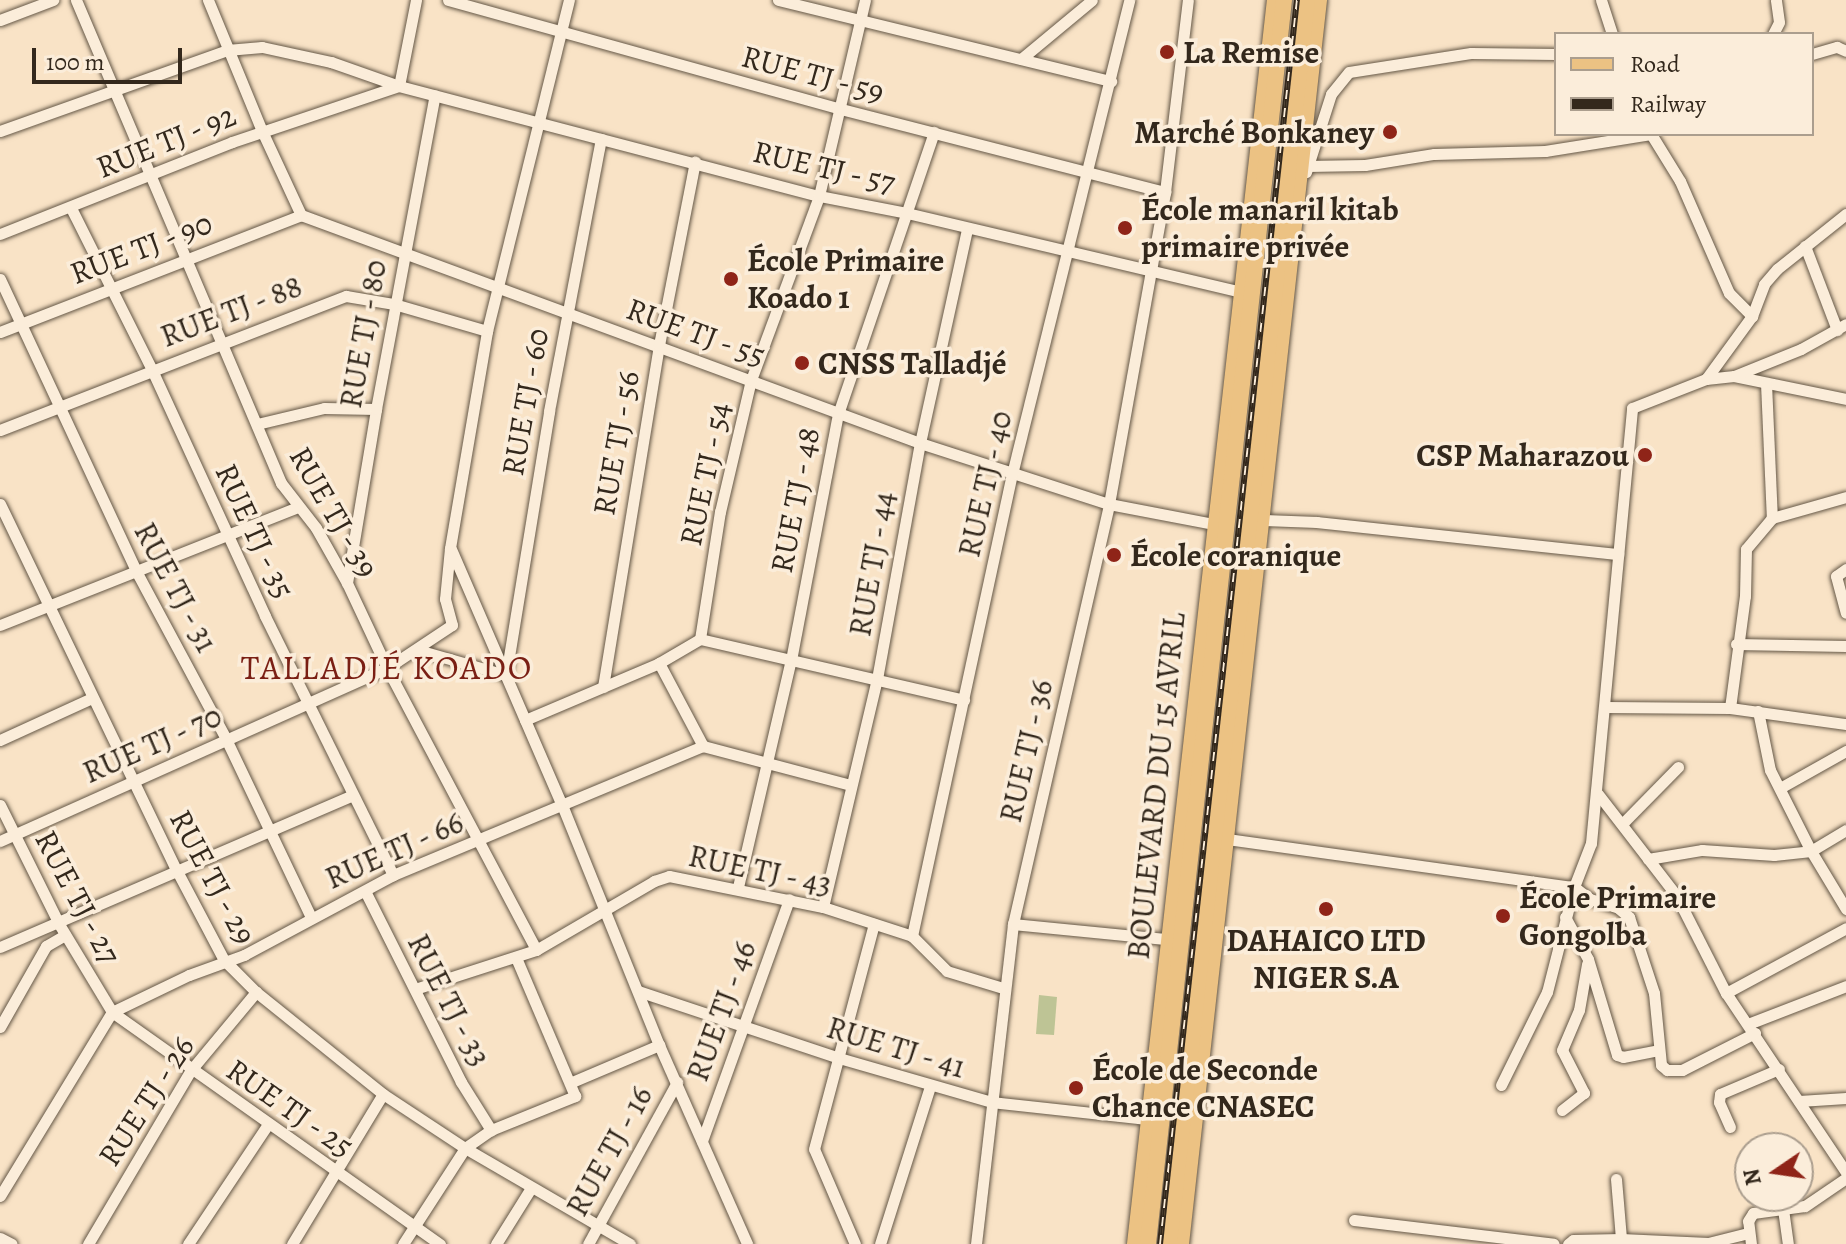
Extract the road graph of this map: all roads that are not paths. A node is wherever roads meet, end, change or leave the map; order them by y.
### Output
1 (53, 0) edge
2 (76, 0) edge
3 (208, 0) edge
4 (416, 0) edge
5 (448, 0) edge
6 (569, 0) edge
7 (778, 0) edge
8 (865, 0) edge
9 (1092, 0) edge
10 (1129, 0) edge
11 (1188, 0) edge
12 (1274, 0) edge
13 (1284, 0) edge
14 (1307, 0) edge
15 (1320, 0) edge
16 (1601, 0) edge
17 (1776, 0) edge
18 (0, 20) edge
19 (860, 22) junction
20 (562, 31) junction
21 (1611, 32) edge
22 (1774, 32) edge
23 (227, 50) junction
24 (1846, 51) edge
25 (1814, 53) edge
26 (1554, 54) edge
27 (1021, 59) junction
28 (1111, 81) junction
29 (399, 86) junction
30 (113, 89) junction
31 (435, 95) junction
32 (837, 108) junction
33 (539, 122) junction
34 (0, 131) edge
35 (262, 131) junction
36 (934, 132) junction
37 (1639, 136) edge
38 (1652, 136) edge
39 (601, 139) junction
40 (695, 162) junction
41 (1307, 166) junction
42 (1089, 170) junction
43 (151, 175) junction
44 (1165, 192) junction
45 (819, 196) junction
46 (1297, 199) junction
47 (71, 208) junction
48 (907, 213) junction
49 (1846, 214) edge
50 (301, 215) junction
51 (967, 229) junction
52 (0, 234) edge
53 (1805, 246) junction
54 (404, 251) junction
55 (1069, 252) junction
56 (186, 257) junction
57 (1151, 273) junction
58 (0, 279) edge
59 (496, 287) junction
60 (110, 288) junction
61 (1240, 292) junction
62 (394, 304) junction
63 (567, 313) junction
64 (1752, 316) junction
65 (20, 323) junction
66 (1841, 327) edge
67 (487, 331) junction
68 (0, 332) edge
69 (223, 342) junction
70 (659, 345) junction
71 (152, 370) junction
72 (1734, 376) junction
73 (1706, 379) junction
74 (751, 380) junction
75 (1766, 383) junction
76 (1846, 399) edge
77 (59, 407) junction
78 (376, 409) junction
79 (838, 414) junction
80 (257, 424) junction
81 (0, 430) edge
82 (920, 443) junction
83 (1012, 474) junction
84 (1846, 497) edge
85 (0, 504) edge
86 (1109, 504) junction
87 (296, 508) junction
88 (1772, 518) junction
89 (1264, 520) junction
90 (4, 523) edge
91 (1214, 524) junction
92 (228, 533) junction
93 (450, 548) junction
94 (1618, 554) junction
95 (135, 569) junction
96 (1846, 569) edge
97 (347, 583) junction
98 (47, 606) junction
99 (1846, 613) edge
100 (0, 625) edge
101 (700, 639) junction
102 (1736, 644) junction
103 (1846, 646) edge
104 (418, 650) junction
105 (791, 660) junction
106 (659, 663) junction
107 (387, 668) junction
108 (506, 675) junction
109 (877, 679) junction
110 (603, 687) junction
111 (92, 698) junction
112 (964, 700) junction
113 (309, 704) junction
114 (1605, 707) junction
115 (1730, 708) junction
116 (1758, 711) junction
117 (525, 720) junction
118 (1846, 724) edge
119 (226, 739) junction
120 (0, 740) edge
121 (703, 746) junction
122 (1846, 751) edge
123 (768, 762) junction
124 (1678, 767) dead end
125 (133, 780) junction
126 (851, 785) junction
127 (1780, 788) junction
128 (1598, 794) junction
129 (353, 795) junction
130 (0, 805) edge
131 (562, 805) junction
132 (1622, 824) junction
133 (272, 829) junction
134 (1846, 830) edge
135 (15, 834) junction
136 (1227, 839) junction
137 (479, 840) junction
138 (0, 841) edge
139 (1811, 851) junction
140 (1648, 859) junction
141 (177, 871) junction
142 (393, 875) junction
143 (738, 887) junction
144 (1574, 887) junction
145 (365, 891) junction
146 (789, 899) junction
147 (823, 907) junction
148 (1846, 909) edge
149 (605, 913) junction
150 (311, 917) junction
151 (1565, 917) junction
152 (874, 924) junction
153 (1013, 924) junction
154 (1846, 928) edge
155 (62, 929) junction
156 (912, 936) junction
157 (1167, 939) junction
158 (0, 947) edge
159 (536, 950) junction
160 (516, 958) junction
161 (1588, 959) junction
162 (224, 960) junction
163 (1846, 986) edge
164 (1003, 988) junction
165 (415, 989) junction
166 (638, 991) junction
167 (256, 992) junction
168 (1726, 993) junction
169 (112, 1012) junction
170 (0, 1027) edge
171 (744, 1027) junction
172 (1751, 1029) junction
173 (659, 1045) junction
174 (1658, 1050) junction
175 (839, 1058) junction
176 (1779, 1069) junction
177 (191, 1070) junction
178 (572, 1082) junction
179 (677, 1082) junction
180 (1501, 1085) dead end
181 (930, 1086) junction
182 (383, 1094) junction
183 (1846, 1098) edge
184 (1799, 1101) junction
185 (991, 1102) junction
186 (1562, 1110) dead end
187 (1147, 1119) junction
188 (268, 1124) junction
189 (1730, 1127) dead end
190 (491, 1130) junction
191 (702, 1141) junction
192 (465, 1148) junction
193 (336, 1171) junction
194 (1846, 1175) edge
195 (1616, 1179) dead end
196 (531, 1188) junction
197 (0, 1196) edge
198 (1814, 1202) edge
199 (1760, 1212) edge
200 (1783, 1212) edge
201 (1354, 1220) dead end
202 (415, 1225) junction
203 (597, 1228) junction
204 (1440, 1231) junction
205 (0, 1238) edge
206 (1750, 1238) edge
207 (1621, 1239) junction
208 (12, 1244) edge
209 (88, 1244) edge
210 (188, 1244) edge
211 (292, 1244) edge
212 (403, 1244) edge
213 (440, 1244) edge
214 (496, 1244) edge
215 (588, 1244) edge
216 (630, 1244) edge
217 (747, 1244) edge
218 (855, 1244) edge
219 (880, 1244) edge
220 (976, 1244) edge
221 (1134, 1244) edge
222 (1148, 1244) edge
223 (1169, 1244) edge
224 (1182, 1244) edge
225 (1449, 1244) edge
226 (1554, 1244) edge
227 (1568, 1244) edge
228 (1788, 1244) edge

1 - 18 street
2 - 30 street, RUE TJ - 39
3 - 23 street
4 - 29 street
5 - 20 street, RUE TJ - 59
6 - 20 street
7 - 19 street
8 - 19 street, RUE TJ - 54
9 - 27 street
10 - 28 street, RUE TJ - 40
11 - 44 street, RUE TJ - 36
12 - 61 main road, BOULEVARD DU 15 AVRIL
13 - 222 highway, BOULEVARD DU 15 AVRIL
14 - 223 highway, BOULEVARD DU 15 AVRIL
15 - 46 main road
16 - 21 street
17 - 22 street
19 - 27 street
19 - 32 street, RUE TJ - 54
20 - 32 street, RUE TJ - 59
20 - 33 street
23 - 29 street, RUE TJ - 57
23 - 30 street, RUE TJ - 57
23 - 35 street
24 - 25 street
26 - 41 street
27 - 28 street
28 - 42 street, RUE TJ - 40
29 - 31 street, RUE TJ - 57
29 - 35 street, RUE TJ - 92
30 - 34 street, RUE TJ - 57
30 - 43 street, RUE TJ - 39
31 - 33 street, RUE TJ - 57
31 - 54 street, RUE TJ - 80
32 - 36 street, RUE TJ - 59
32 - 45 street, RUE TJ - 54
33 - 39 street, RUE TJ - 57
33 - 59 street
35 - 43 street, RUE TJ - 92
35 - 50 street
36 - 42 street, RUE TJ - 59
36 - 48 street, RUE TJ - 48
37 - 41 street
38 - 64 street
39 - 40 street, RUE TJ - 57
39 - 63 street, RUE TJ - 60
40 - 45 street, RUE TJ - 57
40 - 70 street, RUE TJ - 56
41 - 46 street
42 - 44 street, RUE TJ - 59
42 - 55 street, RUE TJ - 40
43 - 47 street, RUE TJ - 92
43 - 56 street, RUE TJ - 39
44 - 57 street, RUE TJ - 36
45 - 48 street, RUE TJ - 57
45 - 74 street, RUE TJ - 54
46 - 89 main road
47 - 52 street, RUE TJ - 92
47 - 60 street, RUE TJ - 35
48 - 51 street, RUE TJ - 57
48 - 79 street, RUE TJ - 48
49 - 53 street
50 - 54 street, RUE TJ - 55
50 - 56 street, RUE TJ - 90
51 - 55 street, RUE TJ - 57
51 - 82 street, RUE TJ - 44
53 - 64 street
53 - 66 street
54 - 59 street, RUE TJ - 55
54 - 62 street, RUE TJ - 80
55 - 57 street, RUE TJ - 57
55 - 83 street, RUE TJ - 40
56 - 60 street, RUE TJ - 90
56 - 69 street, RUE TJ - 39
57 - 61 street, RUE TJ - 57
57 - 86 street, RUE TJ - 36
58 - 65 street, RUE TJ - 31
59 - 63 street, RUE TJ - 55
59 - 67 street
60 - 65 street, RUE TJ - 90
60 - 71 street, RUE TJ - 35
61 - 91 main road, BOULEVARD DU 15 AVRIL
62 - 67 street, RUE TJ - 88
62 - 69 street, RUE TJ - 88
62 - 78 street, RUE TJ - 80
63 - 70 street, RUE TJ - 55
63 - 108 street, RUE TJ - 60
64 - 73 street
65 - 68 street, RUE TJ - 90
65 - 77 street, RUE TJ - 31
66 - 72 street
67 - 93 street
69 - 71 street, RUE TJ - 88
69 - 80 street, RUE TJ - 39
70 - 74 street, RUE TJ - 55
70 - 110 street, RUE TJ - 56
71 - 77 street, RUE TJ - 88
71 - 92 street, RUE TJ - 35
72 - 73 street
72 - 75 street
73 - 94 street
74 - 79 street, RUE TJ - 55
74 - 101 street, RUE TJ - 54
75 - 76 street
75 - 88 street
77 - 81 street, RUE TJ - 88
77 - 95 street, RUE TJ - 31
78 - 80 street
78 - 97 street, RUE TJ - 80
79 - 82 street, RUE TJ - 55
79 - 105 street, RUE TJ - 48
80 - 87 street, RUE TJ - 39
82 - 83 street, RUE TJ - 55
82 - 109 street, RUE TJ - 44
83 - 86 street, RUE TJ - 55
83 - 112 street, RUE TJ - 40
84 - 88 street
85 - 90 street, RUE TJ - 29
86 - 91 street, RUE TJ - 55
86 - 153 street, RUE TJ - 36
87 - 92 street
87 - 97 street, RUE TJ - 39
88 - 102 street
89 - 94 street
89 - 136 main road
90 - 98 street, RUE TJ - 29
91 - 157 main road, BOULEVARD DU 15 AVRIL
92 - 95 street
92 - 113 street, RUE TJ - 35
93 - 104 street, RUE TJ - 70
93 - 108 street
94 - 114 street
95 - 98 street
95 - 119 street, RUE TJ - 31
96 - 99 street
97 - 107 street, RUE TJ - 39
98 - 100 street
98 - 111 street, RUE TJ - 29
101 - 105 street
101 - 106 street
102 - 103 street
102 - 115 street
104 - 107 street, RUE TJ - 70
104 - 108 street
105 - 109 street
105 - 123 street, RUE TJ - 48
106 - 110 street
106 - 121 street
107 - 113 street, RUE TJ - 70
107 - 137 street, RUE TJ - 39
108 - 117 street
109 - 112 street
109 - 126 street, RUE TJ - 44
110 - 117 street
111 - 120 street
111 - 125 street, RUE TJ - 29
112 - 156 street, RUE TJ - 40
113 - 119 street, RUE TJ - 70
113 - 129 street, RUE TJ - 35
114 - 115 street
114 - 128 street
115 - 116 street
116 - 118 street
116 - 127 street
117 - 131 street
119 - 125 street, RUE TJ - 70
119 - 133 street, RUE TJ - 31
121 - 123 street
121 - 131 street, RUE TJ - 66
122 - 127 street
123 - 126 street
123 - 143 street, RUE TJ - 48
124 - 132 street
125 - 135 street, RUE TJ - 70
125 - 141 street, RUE TJ - 29
126 - 147 street, RUE TJ - 44
127 - 139 street
128 - 132 street
128 - 144 street
129 - 133 street
129 - 142 street, RUE TJ - 35
130 - 135 street, RUE TJ - 27
131 - 137 street, RUE TJ - 66
131 - 149 street
132 - 140 street
133 - 141 street
133 - 150 street, RUE TJ - 31
134 - 139 street
135 - 138 street, RUE TJ - 70
135 - 155 street, RUE TJ - 27
136 - 144 street
136 - 224 main road
137 - 142 street, RUE TJ - 66
137 - 159 street, RUE TJ - 39
139 - 140 street
139 - 148 street
140 - 168 street
141 - 155 street
141 - 162 street, RUE TJ - 29
142 - 145 street, RUE TJ - 66
143 - 146 street, RUE TJ - 43
143 - 149 street, RUE TJ - 43
144 - 151 street
144 - 174 street
145 - 150 street, RUE TJ - 66
145 - 165 street, RUE TJ - 33
146 - 147 street, RUE TJ - 43
146 - 171 street, RUE TJ - 46
147 - 152 street, RUE TJ - 43
149 - 159 street, RUE TJ - 43
149 - 166 street
150 - 162 street, RUE TJ - 66
151 - 161 street
151 - 180 street
152 - 156 street, RUE TJ - 43
152 - 175 street
153 - 157 street
153 - 164 street, RUE TJ - 36
154 - 168 street
155 - 158 street
155 - 169 street, RUE TJ - 27
155 - 170 street
156 - 164 street, RUE TJ - 43
157 - 187 main road, BOULEVARD DU 15 AVRIL
159 - 160 street, RUE TJ - 43
160 - 165 street, RUE TJ - 43
160 - 178 street
161 - 174 street
161 - 186 street
162 - 167 street, RUE TJ - 29
162 - 169 street, RUE TJ - 66
163 - 172 street
164 - 185 street, RUE TJ - 36
165 - 190 street, RUE TJ - 33
166 - 171 street, RUE TJ - 41
166 - 173 street
167 - 177 street, RUE TJ - 26
167 - 182 street, RUE TJ - 29
168 - 172 street
169 - 177 street, RUE TJ - 25
169 - 197 street
171 - 175 street, RUE TJ - 41
171 - 191 street, RUE TJ - 46
172 - 174 street
172 - 176 street
173 - 178 street
173 - 179 street
175 - 181 street, RUE TJ - 41
175 - 218 street
176 - 184 street
176 - 189 street
177 - 188 street, RUE TJ - 25
177 - 209 street, RUE TJ - 26
178 - 190 street
179 - 191 street
179 - 203 street, RUE TJ - 16
181 - 185 street, RUE TJ - 41
181 - 219 street
182 - 192 street, RUE TJ - 29
182 - 193 street
183 - 184 street
184 - 194 street
185 - 187 street, RUE TJ - 41
185 - 220 street, RUE TJ - 36
187 - 221 main road, BOULEVARD DU 15 AVRIL
188 - 193 street, RUE TJ - 25
188 - 210 street
190 - 192 street
191 - 217 street
192 - 196 street, RUE TJ - 29
192 - 202 street
193 - 202 street, RUE TJ - 25
193 - 211 street
194 - 198 street
195 - 207 street
196 - 203 street, RUE TJ - 29
196 - 214 street
199 - 206 street
200 - 228 street
201 - 204 street
202 - 212 street
202 - 213 street, RUE TJ - 25
203 - 215 street, RUE TJ - 16
203 - 216 street, RUE TJ - 29
204 - 225 street
204 - 226 street
205 - 208 street
206 - 207 street
207 - 227 street

